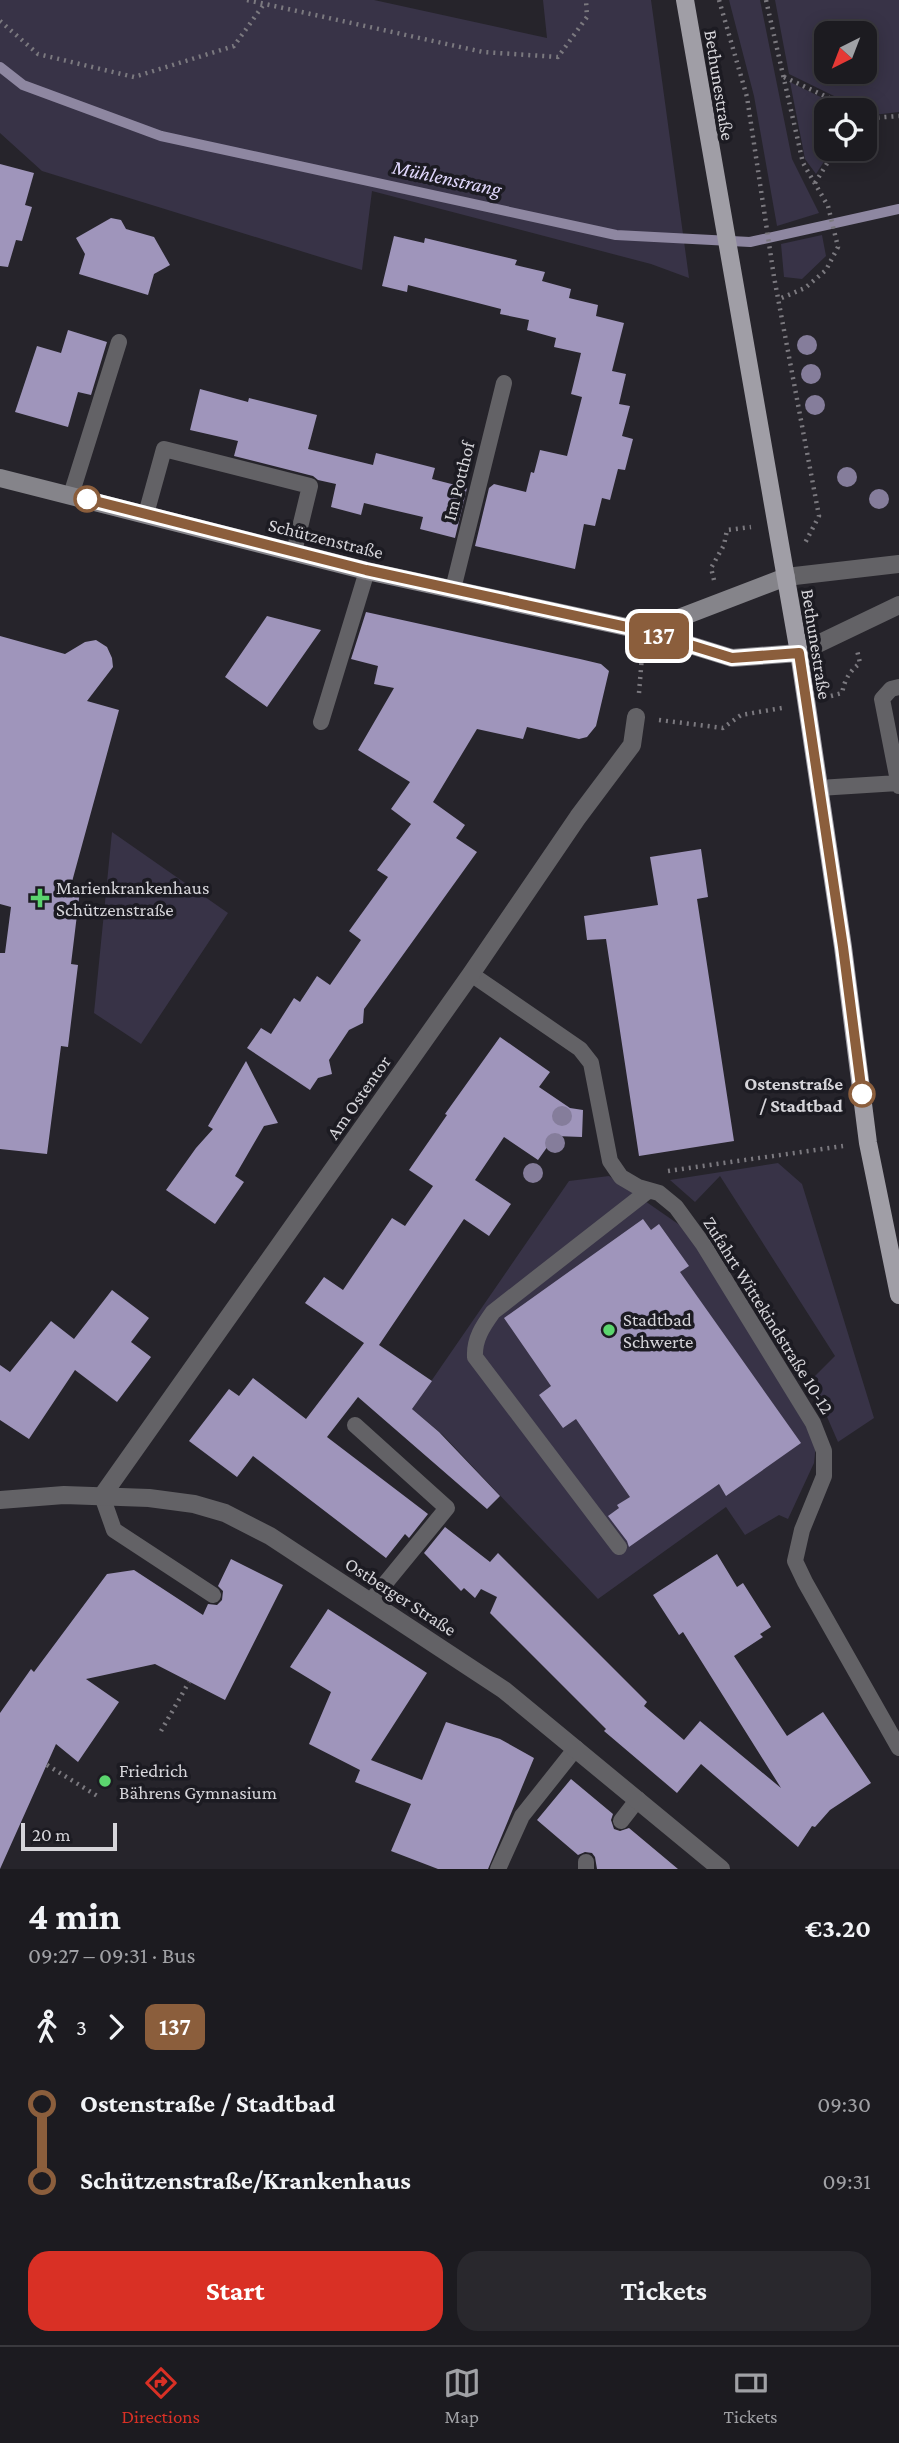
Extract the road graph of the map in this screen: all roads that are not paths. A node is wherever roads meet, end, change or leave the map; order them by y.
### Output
1 (685, 0) edge
2 (120, 342) dead end
3 (504, 383) dead end
4 (0, 478) edge
5 (71, 495) junction
6 (146, 514) junction
7 (294, 552) junction
8 (899, 564) edge
9 (366, 570) junction
10 (786, 578) junction
11 (453, 589) junction
12 (899, 605) edge
13 (645, 631) junction
14 (799, 653) junction
15 (899, 687) edge
16 (636, 717) road end
17 (321, 722) dead end
18 (899, 784) edge
19 (819, 788) junction
20 (471, 974) junction
21 (648, 1191) junction
22 (899, 1295) edge
23 (355, 1425) dead end
24 (102, 1496) junction
25 (0, 1500) edge
26 (619, 1547) dead end
27 (213, 1595) dead end
28 (370, 1602) junction
29 (576, 1748) junction
30 (899, 1748) edge
31 (638, 1800) junction
32 (621, 1821) dead end
33 (498, 1869) edge
34 (721, 1869) edge

1 - 10 main road, Bethunestraße
2 - 5 lane
3 - 11 lane, Im Potthof
4 - 5 main road, Schützenstraße
5 - 6 main road, Schützenstraße
6 - 7 main road, Schützenstraße
6 - 7 lane
7 - 9 main road, Schützenstraße
8 - 10 street
9 - 11 main road, Schützenstraße
9 - 17 lane
10 - 13 main road
10 - 14 main road, Bethunestraße
11 - 13 main road, Schützenstraße
12 - 14 street
13 - 14 main road, Schützenstraße
14 - 19 main road, Bethunestraße
15 - 18 lane
16 - 20 street, Am Ostentor
18 - 19 lane
19 - 22 main road, Bethunestraße
20 - 21 lane, Zufahrt Wittekindstraße 10-12
20 - 24 street, Am Ostentor
21 - 26 lane
21 - 30 lane, Zufahrt Wittekindstraße 10-12
23 - 28 lane
24 - 25 street, Ostberger Straße
24 - 27 lane
24 - 28 street, Ostberger Straße
28 - 29 street, Ostberger Straße
29 - 31 street, Ostberger Straße
29 - 33 lane
31 - 32 lane
31 - 34 street, Ostberger Straße

